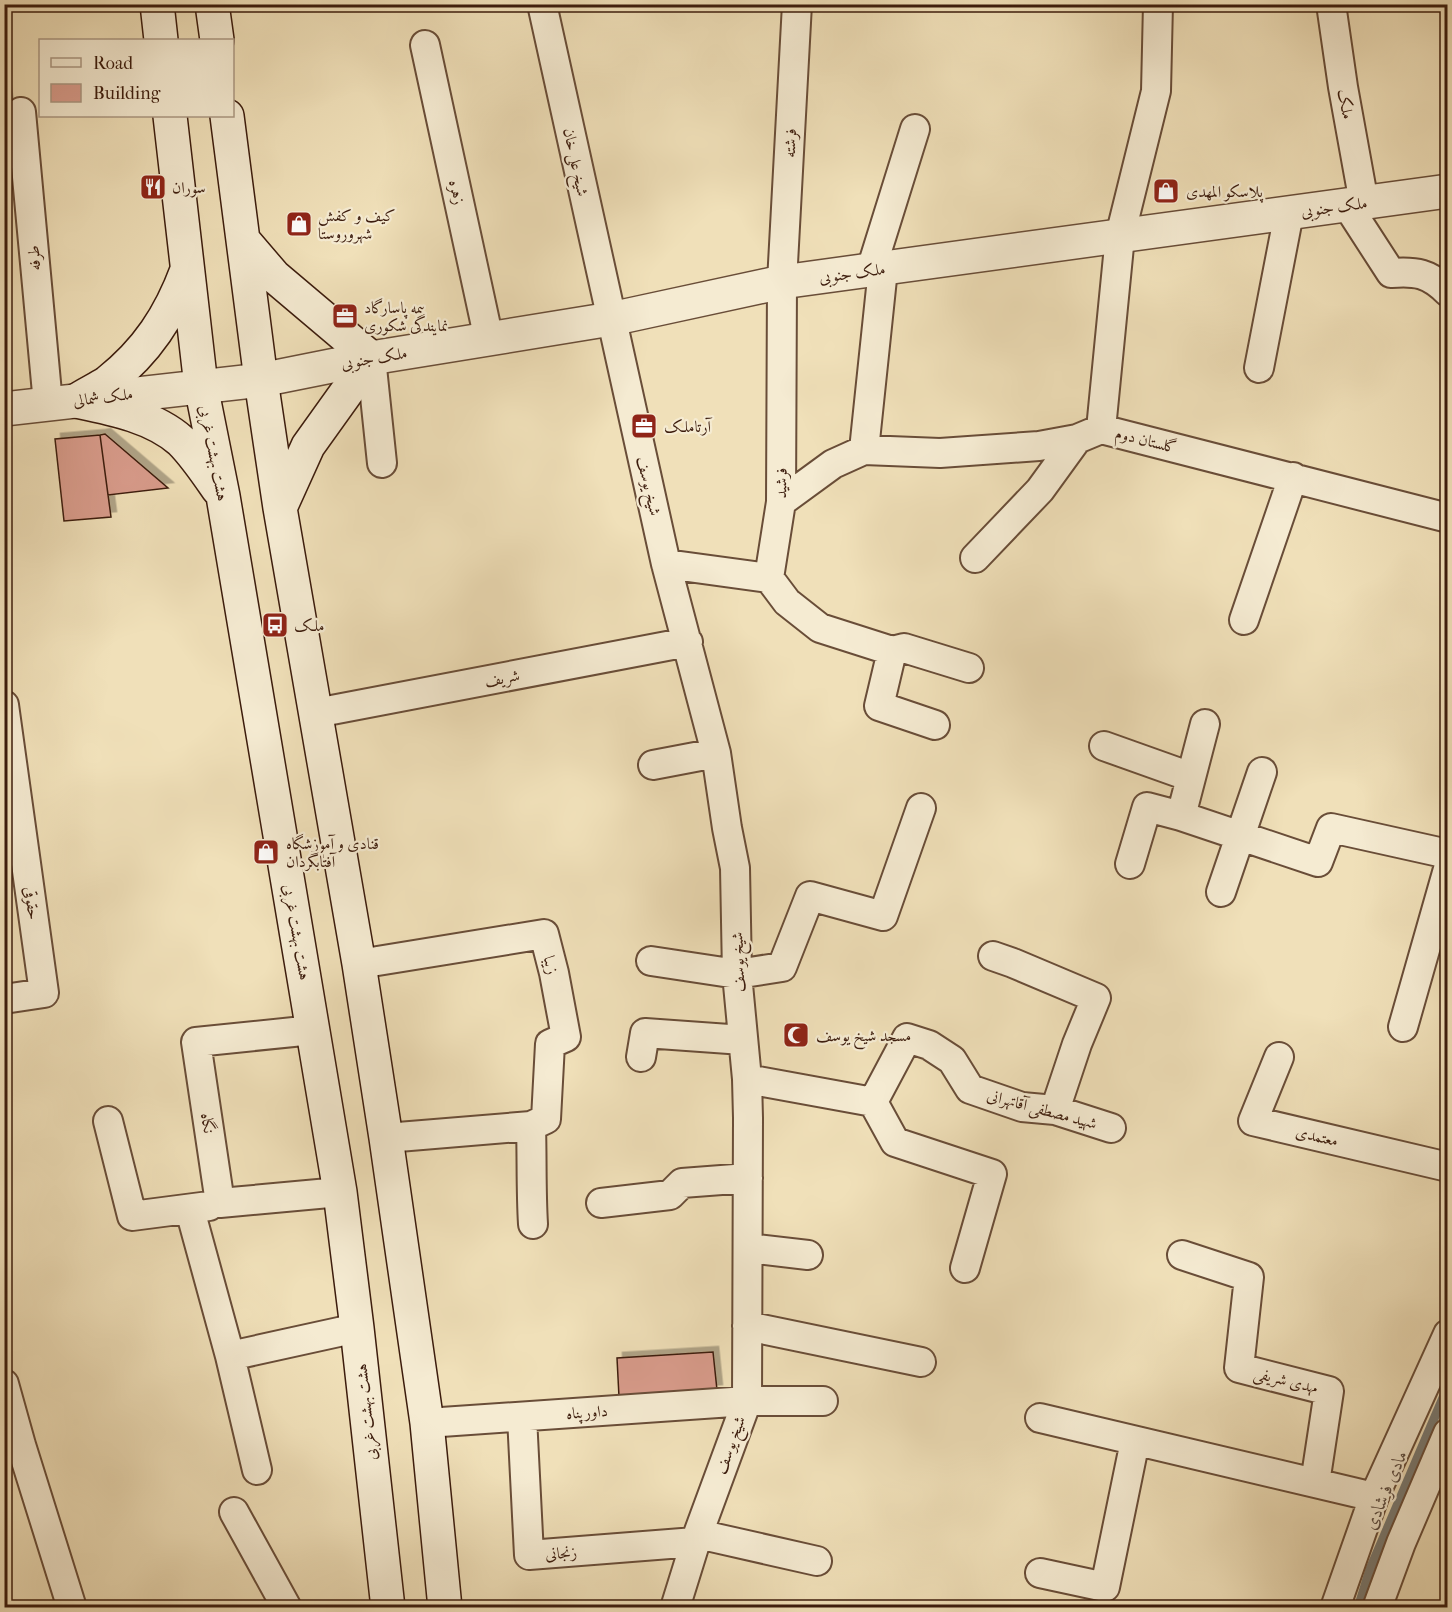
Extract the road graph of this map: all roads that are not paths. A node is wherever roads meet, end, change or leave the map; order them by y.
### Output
1 (157, 4) edge
2 (212, 4) edge
3 (542, 4) edge
4 (797, 4) edge
5 (1158, 4) edge
6 (1332, 4) edge
7 (161, 39) edge
8 (217, 39) edge
9 (425, 45) dead end
10 (21, 112) dead end
11 (171, 117) edge
12 (227, 117) edge
13 (915, 129) dead end
14 (1448, 191) edge
15 (1356, 204) junction
16 (1289, 213) junction
17 (1120, 236) junction
18 (244, 241) junction
19 (189, 266) junction
20 (877, 269) junction
21 (782, 282) junction
22 (1448, 292) edge
23 (611, 319) junction
24 (489, 340) junction
25 (371, 358) junction
26 (1259, 368) dead end
27 (261, 380) junction
28 (201, 386) junction
29 (62, 402) junction
30 (4, 409) edge
31 (1089, 434) junction
32 (864, 450) junction
33 (382, 463) dead end
34 (1293, 477) junction
35 (223, 496) junction
36 (781, 502) junction
37 (280, 508) junction
38 (1448, 518) edge
39 (975, 558) dead end
40 (666, 564) junction
41 (769, 578) junction
42 (1244, 620) dead end
43 (688, 642) junction
44 (892, 651) junction
45 (969, 668) dead end
46 (4, 705) edge
47 (316, 713) junction
48 (1204, 724) dead end
49 (935, 725) dead end
50 (1104, 746) dead end
51 (716, 753) junction
52 (653, 765) dead end
53 (1262, 772) dead end
54 (1191, 777) junction
55 (921, 808) dead end
56 (1181, 816) junction
57 (1239, 836) junction
58 (1448, 854) edge
59 (1130, 864) dead end
60 (1448, 869) edge
61 (1221, 892) dead end
62 (993, 956) dead end
63 (651, 961) dead end
64 (359, 964) junction
65 (737, 974) junction
66 (4, 999) edge
67 (1403, 1027) dead end
68 (313, 1030) junction
69 (743, 1040) junction
70 (641, 1057) dead end
71 (1279, 1057) dead end
72 (747, 1079) junction
73 (873, 1102) junction
74 (1055, 1110) junction
75 (108, 1121) dead end
76 (531, 1126) junction
77 (1111, 1128) dead end
78 (386, 1138) junction
79 (1448, 1167) edge
80 (748, 1178) junction
81 (340, 1192) junction
82 (220, 1203) junction
83 (601, 1203) dead end
84 (190, 1210) junction
85 (532, 1224) dead end
86 (748, 1248) junction
87 (808, 1255) dead end
88 (1182, 1255) dead end
89 (965, 1268) dead end
90 (747, 1326) junction
91 (357, 1328) junction
92 (1448, 1334) edge
93 (230, 1356) junction
94 (921, 1362) dead end
95 (4, 1384) edge
96 (747, 1401) junction
97 (823, 1401) dead end
98 (522, 1417) junction
99 (1040, 1418) dead end
100 (427, 1423) junction
101 (1448, 1433) edge
102 (1135, 1441) junction
103 (13, 1447) edge
104 (256, 1470) dead end
105 (1315, 1483) junction
106 (1374, 1497) junction
107 (234, 1512) dead end
108 (697, 1538) junction
109 (817, 1561) dead end
110 (1040, 1573) dead end
111 (1338, 1606) edge
112 (72, 1608) edge
113 (286, 1608) edge
114 (388, 1608) edge
115 (445, 1608) edge
116 (675, 1608) edge
117 (1377, 1608) edge

1 - 7 main road
2 - 8 main road
3 - 23 street, شیخ علی خان
4 - 21 street, فرشته
5 - 17 street
6 - 15 street, ملک
9 - 24 street, زهره
10 - 29 street, طرفه
11 - 19 main road, هشت بهشت غربی
12 - 18 main road
13 - 20 street
14 - 15 main road, ملک جنوبی
15 - 16 main road, ملک جنوبی
15 - 22 street
16 - 17 main road, ملک جنوبی
16 - 26 street
17 - 20 main road, ملک جنوبی
17 - 31 street
18 - 25 main road
18 - 27 main road
19 - 28 main road, هشت بهشت غربی
19 - 29 main road
20 - 21 main road, ملک جنوبی
20 - 32 street
21 - 23 main road, ملک جنوبی
21 - 36 street, فرشید
23 - 24 main road, ملک جنوبی
23 - 40 street, شیخ یوسف
24 - 25 main road, ملک جنوبی
25 - 27 main road, ملک جنوبی
25 - 33 street
25 - 37 main road
27 - 28 main road
27 - 37 main road
28 - 29 main road, ملک شمالی
28 - 35 main road, هشت بهشت غربی
29 - 30 main road, ملک شمالی
29 - 35 main road
31 - 32 street, گلستان دوم
31 - 34 street, گلستان دوم
31 - 39 street
32 - 36 street, گلستان دوم
34 - 38 street, گلستان دوم
34 - 42 street
35 - 68 main road, هشت بهشت غربی
36 - 41 street, فرشید
37 - 47 main road
40 - 41 street
40 - 43 street, شیخ یوسف
41 - 44 street
43 - 47 street, شریف
43 - 51 street, شیخ یوسف
44 - 45 street
44 - 49 street
46 - 66 street, حقوقی
47 - 64 main road
48 - 54 street
50 - 54 street
51 - 52 street
51 - 65 street, شیخ یوسف
53 - 57 street
54 - 56 street
55 - 65 street
56 - 57 street
56 - 59 street
57 - 58 street
57 - 61 street
60 - 67 street
62 - 74 street
63 - 65 street
64 - 76 street, زیبا
64 - 78 main road
65 - 69 street, شیخ یوسف
68 - 81 main road, هشت بهشت غربی
68 - 82 street, نگاه
69 - 70 street
69 - 72 street, شیخ یوسف
71 - 79 street, معتمدی
72 - 73 street
72 - 80 street, شیخ یوسف
73 - 74 street, شهید مصطفی آقاتهرانی
73 - 89 street
74 - 77 street, شهید مصطفی آقاتهرانی
75 - 84 street
76 - 78 street
76 - 85 street
78 - 100 main road
80 - 83 street
80 - 86 street, شیخ یوسف
81 - 82 street
81 - 91 main road, هشت بهشت غربی
82 - 84 street
84 - 93 street
86 - 87 street
86 - 90 street, شیخ یوسف
88 - 105 street, مهدی شریفی
90 - 94 street
90 - 96 street, شیخ یوسف
91 - 93 street
91 - 114 main road, هشت بهشت غربی
92 - 106 street
93 - 104 street
95 - 103 street
96 - 97 street, داورپناه
96 - 98 street, داورپناه
96 - 108 street, شیخ یوسف
98 - 100 street, داورپناه
98 - 108 street, زنجانی
99 - 102 street
100 - 115 main road
101 - 117 street
102 - 105 street
102 - 110 street
103 - 112 street
105 - 106 street
106 - 111 street
107 - 113 street
108 - 109 street
108 - 116 street, شیخ یوسف

